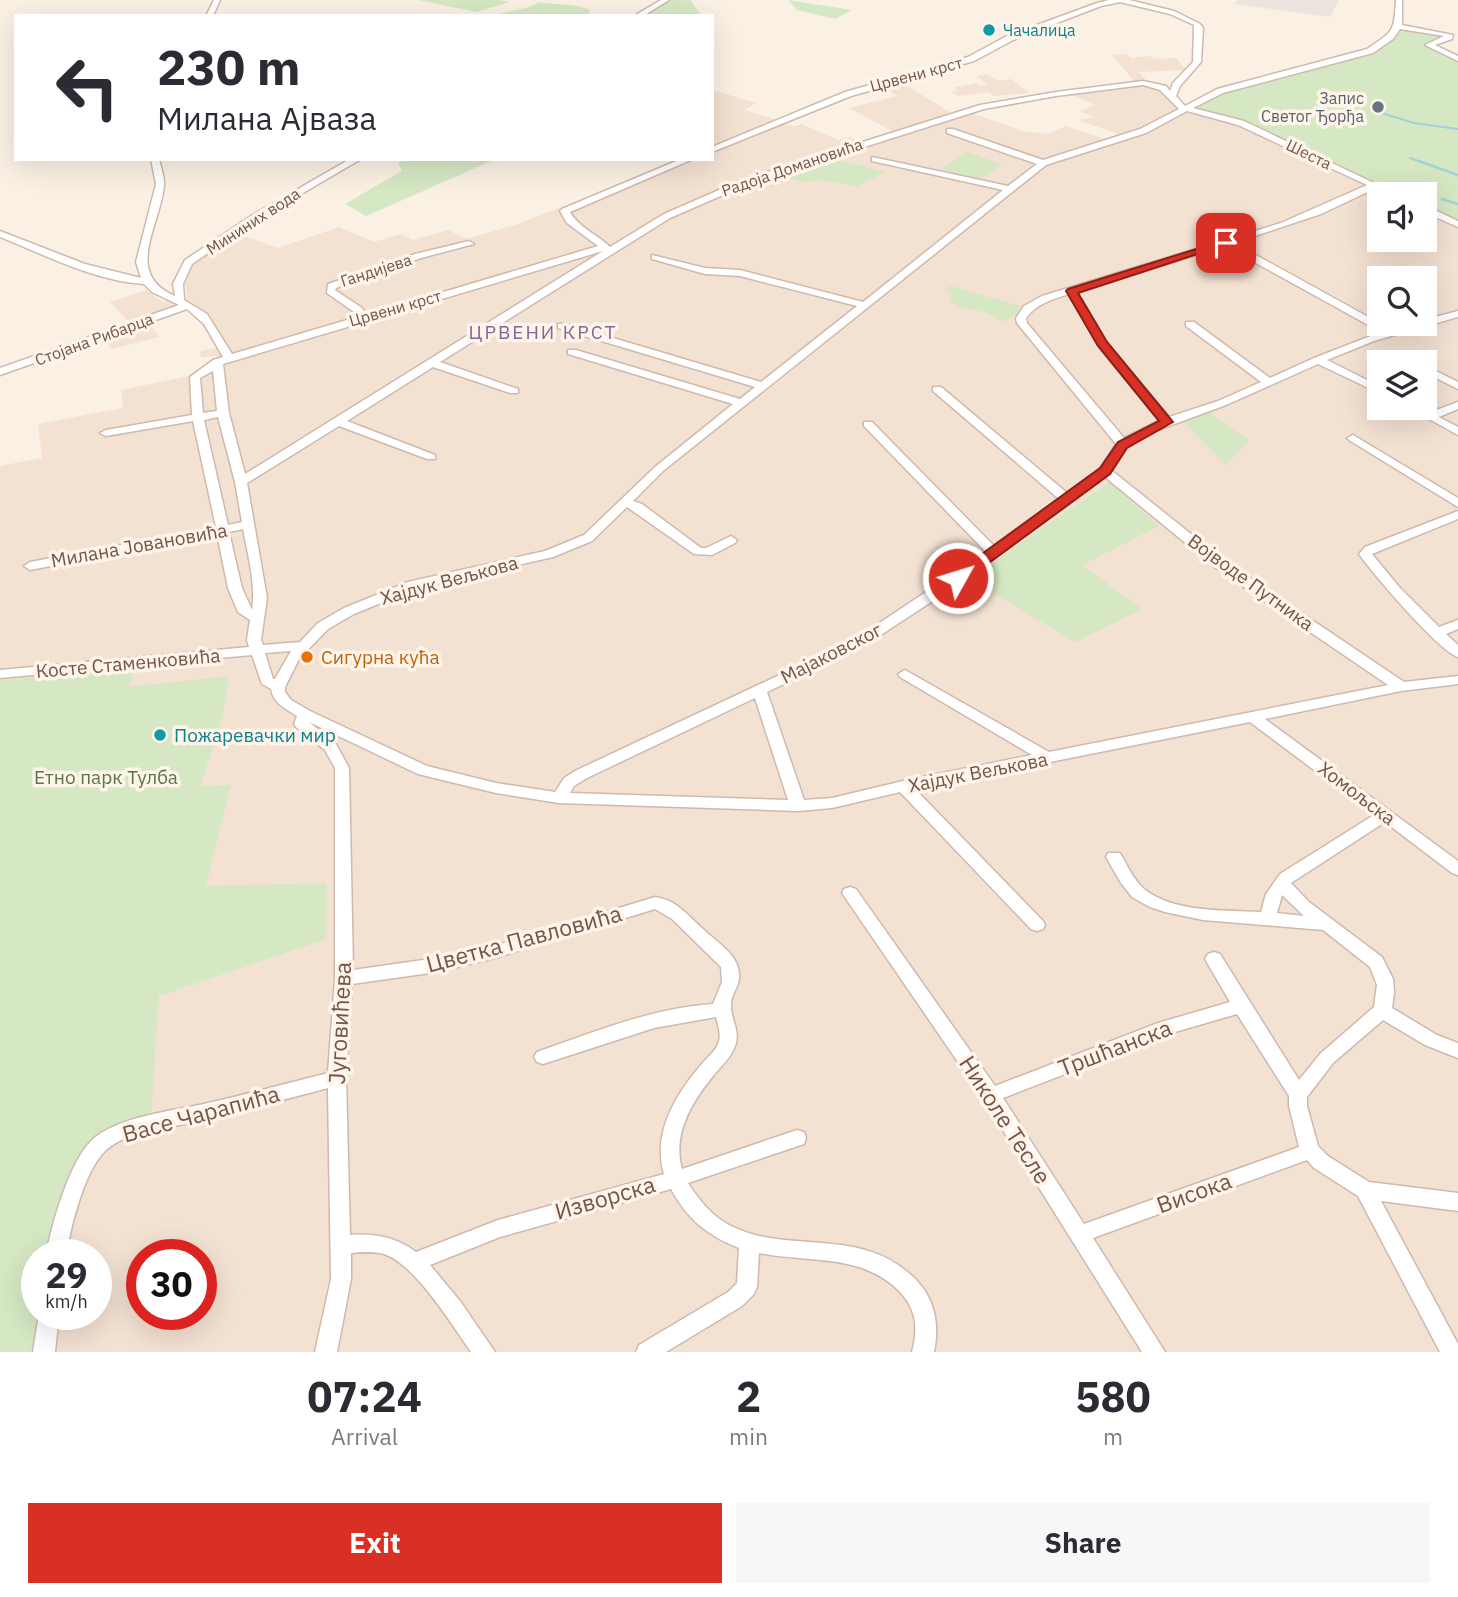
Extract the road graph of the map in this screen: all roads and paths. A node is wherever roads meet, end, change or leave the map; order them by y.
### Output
1 (666, 0) edge
2 (1120, 0) edge
3 (1399, 0) edge
4 (641, 14) edge
5 (1398, 27) junction
6 (1458, 32) edge
7 (1449, 35) junction
8 (1458, 59) edge
9 (1173, 95) junction
10 (1183, 108) junction
11 (950, 131) dead end
12 (714, 149) edge
13 (875, 159) dead end
14 (155, 161) edge
15 (354, 161) edge
16 (685, 161) edge
17 (1044, 163) junction
18 (1367, 183) edge
19 (1009, 189) junction
20 (1367, 189) edge
21 (1437, 214) edge
22 (1458, 224) edge
23 (0, 234) edge
24 (1226, 243) junction
25 (469, 244) dead end
26 (606, 250) junction
27 (655, 257) dead end
28 (147, 281) junction
29 (1072, 291) junction
30 (183, 304) junction
31 (863, 305) junction
32 (1458, 314) edge
33 (362, 317) junction
34 (1437, 319) edge
35 (1367, 321) edge
36 (1190, 324) dead end
37 (562, 327) dead end
38 (1374, 336) edge
39 (572, 352) dead end
40 (223, 360) junction
41 (1318, 360) junction
42 (432, 363) junction
43 (0, 372) edge
44 (1437, 375) edge
45 (1268, 382) junction
46 (1367, 384) edge
47 (762, 386) junction
48 (1458, 386) edge
49 (937, 389) dead end
50 (514, 391) dead end
51 (741, 404) junction
52 (1458, 405) edge
53 (223, 413) junction
54 (1437, 414) edge
55 (198, 417) junction
56 (1437, 419) edge
57 (340, 422) junction
58 (1167, 422) junction
59 (868, 424) dead end
60 (1458, 432) edge
61 (106, 433) dead end
62 (1353, 438) dead end
63 (1123, 445) junction
64 (431, 457) dead end
65 (1105, 471) junction
66 (242, 482) junction
67 (1066, 498) junction
68 (625, 502) junction
69 (1458, 503) edge
70 (1458, 515) edge
71 (247, 525) junction
72 (224, 529) junction
73 (731, 540) dead end
74 (992, 551) junction
75 (30, 566) dead end
76 (256, 618) junction
77 (1458, 624) edge
78 (1436, 633) junction
79 (300, 646) junction
80 (256, 652) junction
81 (1458, 653) edge
82 (0, 674) edge
83 (905, 674) dead end
84 (1458, 680) edge
85 (278, 687) junction
86 (1401, 687) junction
87 (759, 690) junction
88 (305, 714) junction
89 (1255, 718) junction
90 (1048, 758) junction
91 (903, 786) junction
92 (559, 798) junction
93 (798, 806) junction
94 (1385, 815) junction
95 (1114, 857) dead end
96 (1458, 869) edge
97 (1282, 884) junction
98 (850, 893) dead end
99 (1267, 918) junction
100 (1326, 924) junction
101 (1037, 925) dead end
102 (1214, 959) dead end
103 (344, 978) junction
104 (1241, 1006) junction
105 (722, 1010) junction
106 (1382, 1011) junction
107 (1458, 1051) edge
108 (543, 1057) dead end
109 (337, 1077) junction
110 (991, 1094) junction
111 (1298, 1095) junction
112 (797, 1138) dead end
113 (1310, 1151) junction
114 (676, 1179) junction
115 (1365, 1190) junction
116 (1458, 1202) edge
117 (1078, 1235) junction
118 (60, 1239) edge
119 (749, 1242) junction
120 (339, 1245) junction
121 (415, 1262) junction
122 (47, 1330) edge
123 (44, 1352) edge
124 (326, 1352) edge
125 (484, 1352) edge
126 (647, 1352) edge
127 (923, 1352) edge
128 (1154, 1352) edge
129 (1451, 1352) edge

1 - 4 street
2 - 9 street
2 - 12 street, Црвени крст
3 - 5 street
5 - 7 street
5 - 10 street, Хајдук Вељкова
6 - 7 street
7 - 8 street
9 - 10 street
9 - 26 street, Радоја Домановића
10 - 17 street, Хајдук Вељкова
10 - 18 street, Шеста
11 - 17 street
13 - 19 street
14 - 28 street
15 - 30 street, Мининих вода
16 - 26 street
17 - 19 street, Хајдук Вељкова
19 - 31 street, Хајдук Вељкова
20 - 24 street
21 - 22 street
23 - 28 street
24 - 29 street
24 - 35 street
25 - 33 street, Гандијева
26 - 33 street, Црвени крст
26 - 42 street, Радоја Домановића
27 - 31 street
28 - 30 street
29 - 58 street
29 - 63 street
30 - 40 street
30 - 43 street, Стојана Рибарца
31 - 47 street, Хајдук Вељкова
32 - 34 street, Мајаковског
33 - 40 street, Црвени крст
36 - 45 street
37 - 47 street
38 - 41 street, Мајаковског
39 - 51 street
40 - 53 street
40 - 55 street
41 - 45 street, Мајаковског
41 - 46 street
42 - 50 street
42 - 57 street, Радоја Домановића
44 - 48 street
45 - 58 street, Мајаковског
47 - 51 street, Хајдук Вељкова
49 - 67 street
51 - 68 street, Хајдук Вељкова
52 - 54 street
53 - 55 street
53 - 66 street
55 - 61 street
55 - 72 street
56 - 60 street
57 - 64 street
57 - 66 street, Радоја Домановића
58 - 63 street, Мајаковског
59 - 74 street
62 - 69 street
63 - 65 street, Мајаковског
65 - 67 street, Мајаковског
65 - 86 street, Војводе Путника
66 - 71 street
67 - 74 street, Мајаковског
68 - 73 street
68 - 79 street, Хајдук Вељкова
70 - 78 street
71 - 72 street, Милана Јовановића
71 - 76 street
72 - 75 street, Милана Јовановића
72 - 76 street
74 - 87 street, Мајаковског
76 - 80 street
77 - 78 street
78 - 81 street
79 - 80 street, Косте Стаменковића
79 - 85 street, Хајдук Вељкова
80 - 82 street, Косте Стаменковића
80 - 85 street
83 - 90 street
84 - 86 street, Хајдук Вељкова
85 - 88 street, Хајдук Вељкова
86 - 89 street, Хајдук Вељкова
87 - 92 street, Мајаковског
87 - 93 street
88 - 92 street, Хајдук Вељкова
88 - 103 street, Југовићева
89 - 90 street, Хајдук Вељкова
89 - 94 street, Хомољска
90 - 91 street, Хајдук Вељкова
91 - 93 street, Хајдук Вељкова
91 - 101 street
92 - 93 street, Хајдук Вељкова
94 - 96 street, Хомољска
94 - 97 street
95 - 99 street
97 - 99 street
97 - 100 street
98 - 110 street, Николе Тесле
99 - 100 street
100 - 106 street
102 - 104 street
103 - 105 street, Цветка Павловића
103 - 109 street, Југовићева
104 - 110 street, Тршћанска
104 - 111 street
105 - 108 street
105 - 114 street
106 - 107 street
106 - 111 street
109 - 118 street, Васе Чарапића
109 - 120 street, Југовићева
110 - 117 street, Николе Тесле
111 - 113 street
112 - 114 street, Изворска
113 - 115 street
113 - 117 street, Висока
114 - 119 street
114 - 121 street, Изворска
115 - 116 street
115 - 129 street
117 - 128 street, Николе Тесле
119 - 126 street
119 - 127 street
120 - 121 street
120 - 124 street, Југовићева
121 - 125 street
122 - 123 street

